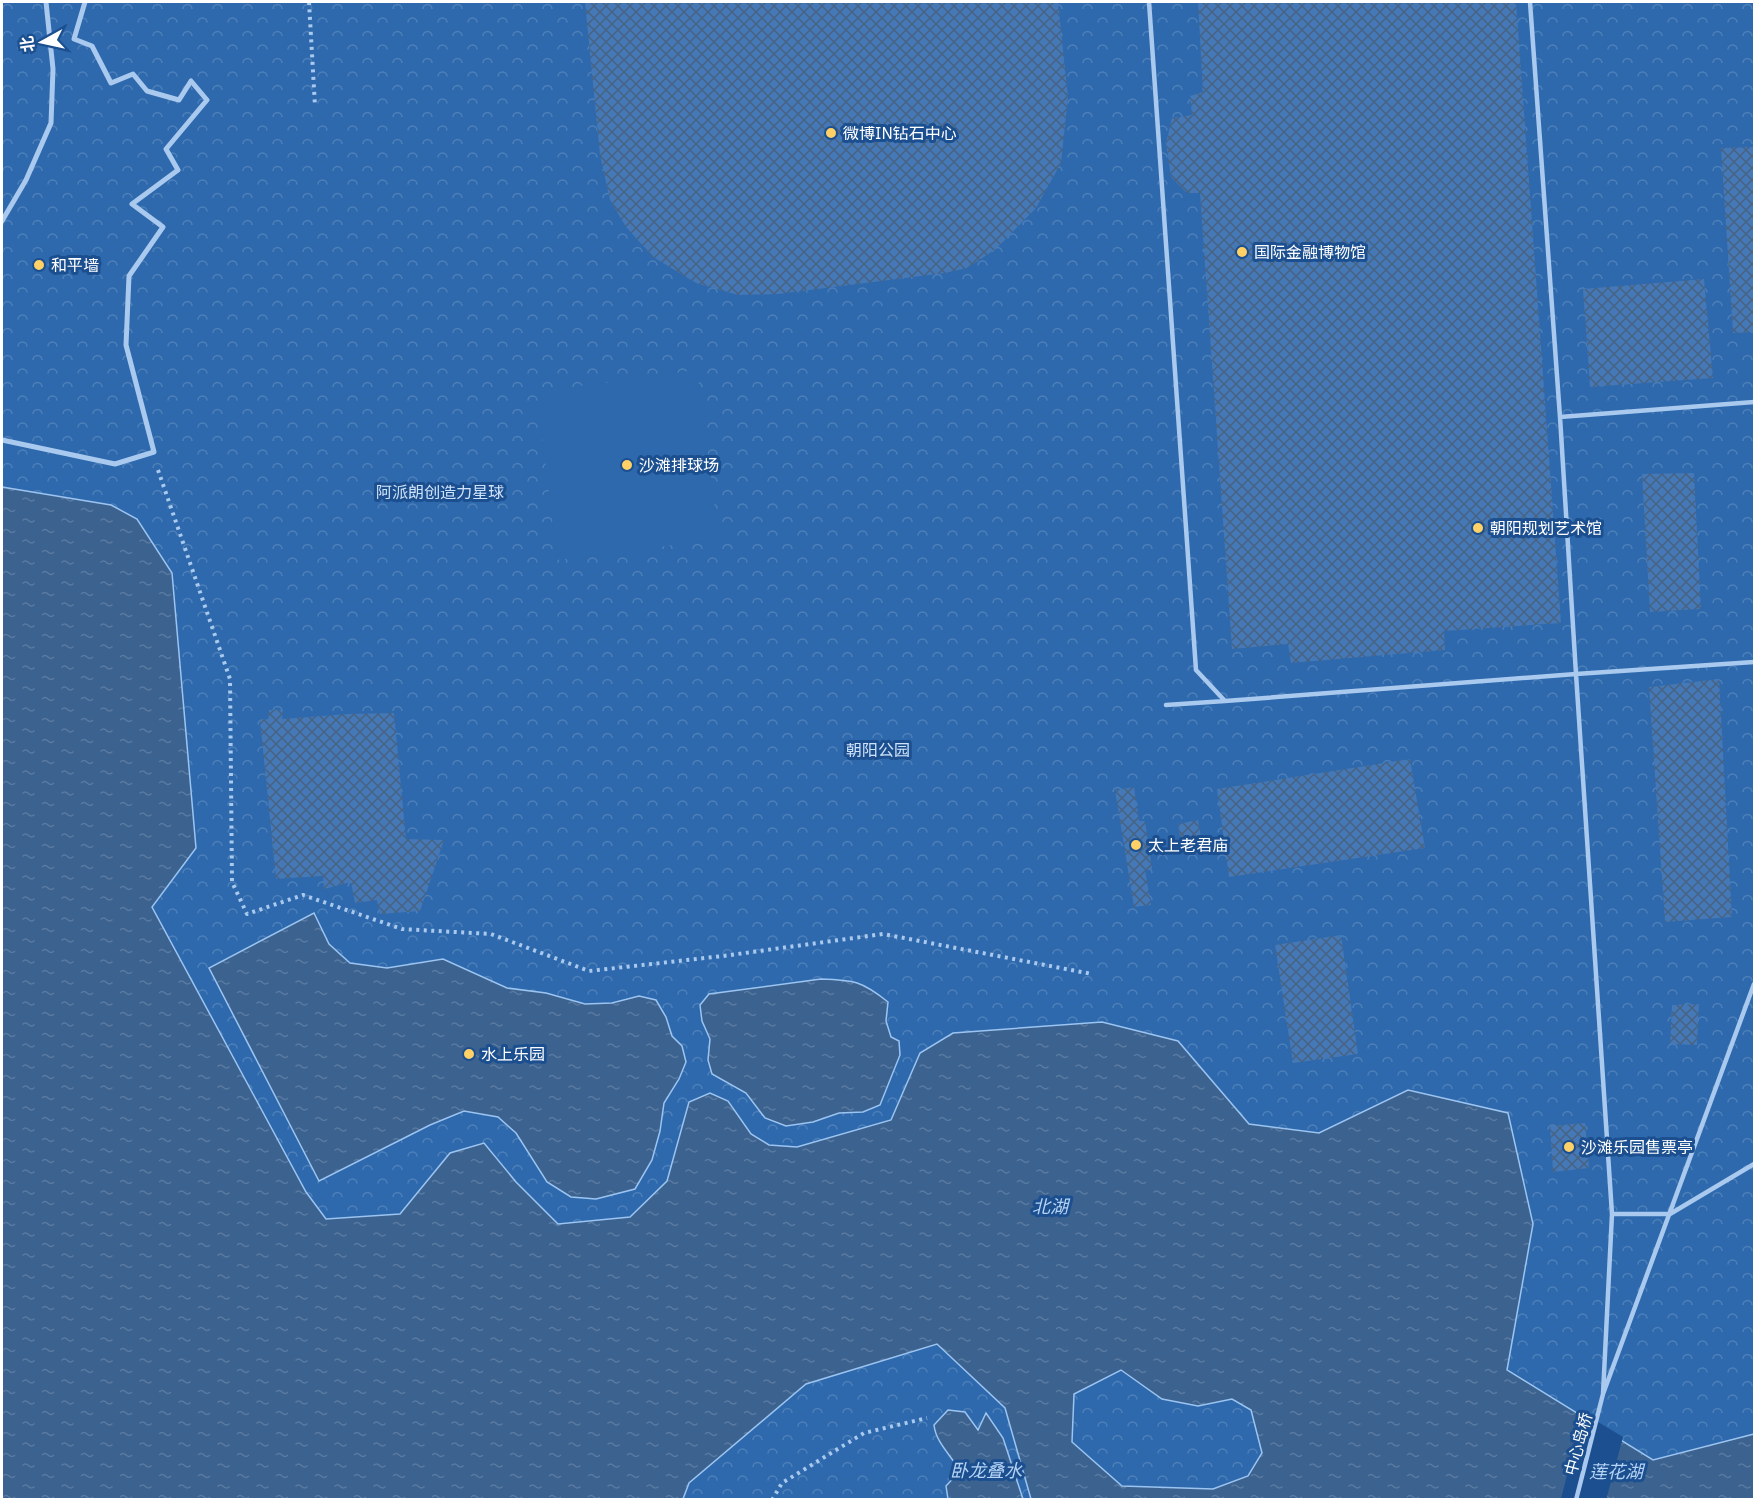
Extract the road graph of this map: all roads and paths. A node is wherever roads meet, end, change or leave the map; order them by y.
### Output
1 (46, 2) edge
2 (85, 2) edge
3 (309, 2) edge
4 (1149, 2) edge
5 (1530, 2) edge
6 (315, 106) dead end
7 (2, 221) edge
8 (1755, 402) edge
9 (1560, 417) junction
10 (2, 440) edge
11 (154, 452) junction
12 (1755, 662) edge
13 (1576, 674) junction
14 (1225, 701) junction
15 (1166, 705) dead end
16 (1092, 974) dead end
17 (1755, 984) edge
18 (1755, 1164) edge
19 (1612, 1214) junction
20 (1670, 1214) junction
21 (1603, 1394) junction
22 (927, 1419) dead end
23 (772, 1500) edge
24 (1576, 1500) edge

1 - 7 street
2 - 11 street
3 - 6 path
4 - 14 lane
5 - 9 lane
8 - 9 lane
9 - 13 lane
10 - 11 street
11 - 16 path
12 - 13 lane
13 - 14 lane
13 - 19 lane
14 - 15 lane
17 - 20 lane
18 - 20 lane
19 - 20 lane
19 - 21 lane
20 - 21 lane
21 - 24 lane, 中心岛桥
22 - 23 path

